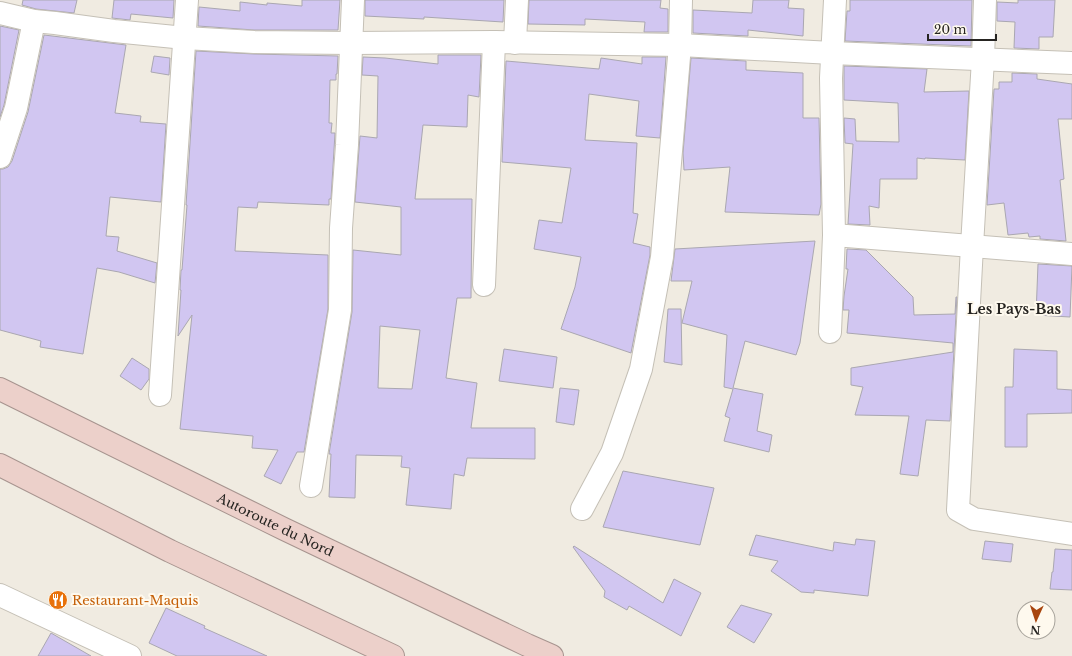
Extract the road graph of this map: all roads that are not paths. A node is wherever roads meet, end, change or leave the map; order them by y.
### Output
1 (187, 0) edge
2 (353, 0) edge
3 (517, 0) edge
4 (681, 0) edge
5 (835, 0) edge
6 (985, 0) edge
7 (0, 13) edge
8 (34, 21) junction
9 (184, 38) junction
10 (505, 42) junction
11 (351, 43) junction
12 (680, 45) junction
13 (832, 53) junction
14 (983, 59) junction
15 (1072, 63) edge
16 (0, 157) edge
17 (834, 235) junction
18 (972, 246) junction
19 (1072, 254) edge
20 (484, 285) dead end
21 (830, 332) dead end
22 (0, 389) edge
23 (160, 395) dead end
24 (0, 465) edge
25 (311, 486) dead end
26 (582, 509) dead end
27 (1072, 534) edge
28 (0, 594) edge
29 (130, 656) edge
30 (394, 656) edge
31 (552, 656) edge

1 - 9 street
2 - 11 street
3 - 10 street
4 - 12 street
5 - 13 street
6 - 14 street
7 - 8 street
8 - 9 street
8 - 16 street
9 - 11 street
9 - 23 street
10 - 11 street
10 - 12 street
10 - 20 street
11 - 25 street
12 - 13 street
12 - 26 street
13 - 14 street
13 - 17 street
14 - 15 street
14 - 18 street
17 - 18 street
17 - 21 street
18 - 19 street
18 - 27 street
22 - 31 highway, Autoroute du Nord
24 - 30 highway
28 - 29 street

